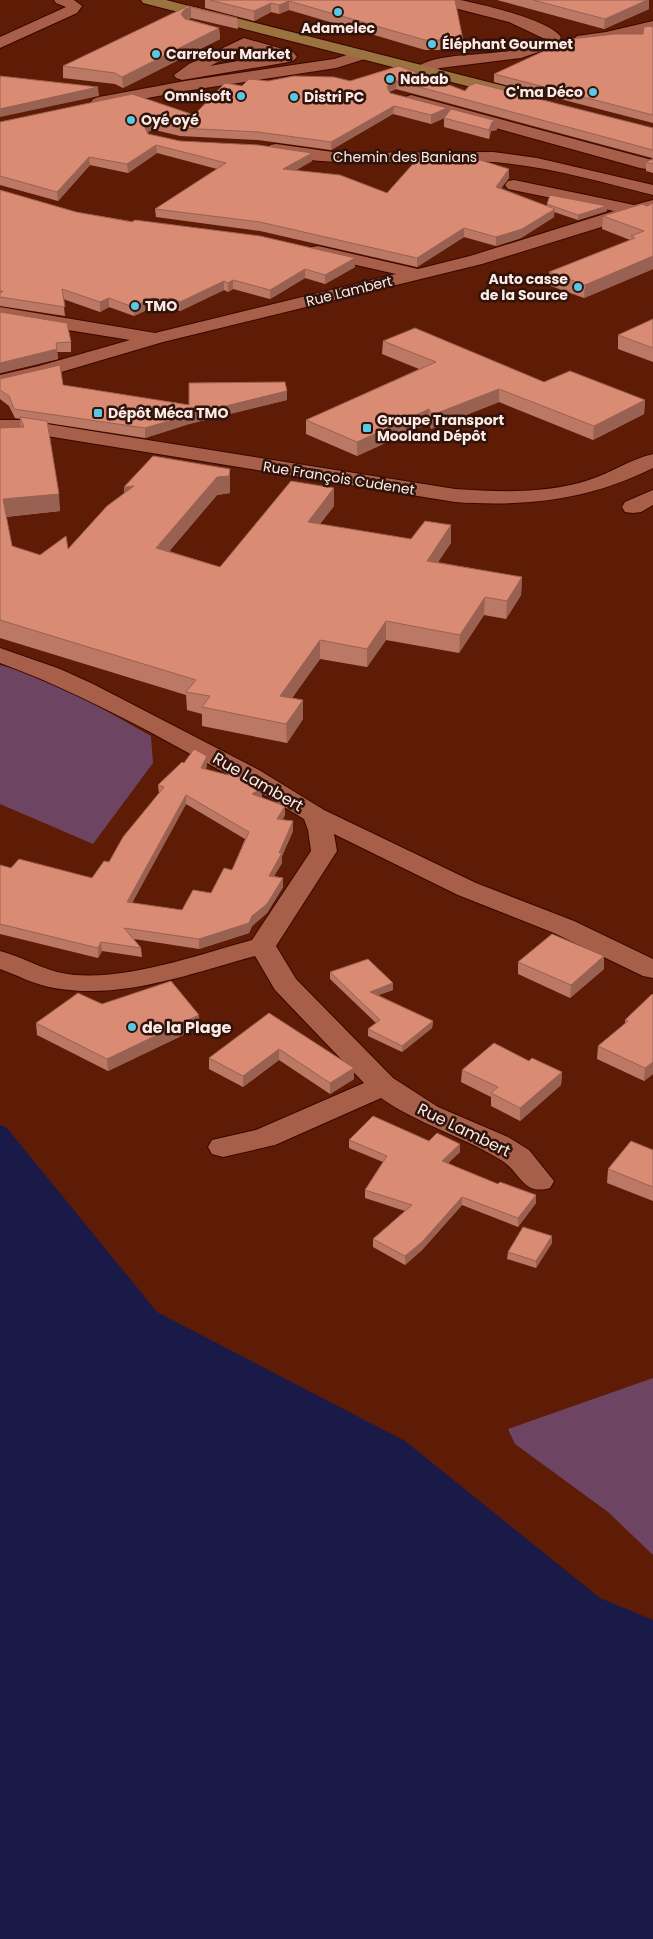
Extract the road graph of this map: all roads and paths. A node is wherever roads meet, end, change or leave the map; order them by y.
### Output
1 (60, 0) edge
2 (148, 0) edge
3 (440, 0) edge
4 (191, 25) edge
5 (653, 26) edge
6 (551, 42) junction
7 (0, 43) edge
8 (244, 43) junction
9 (363, 55) junction
10 (423, 70) junction
11 (184, 80) junction
12 (93, 88) edge
13 (133, 95) junction
14 (396, 96) edge
15 (523, 96) edge
16 (81, 105) edge
17 (258, 147) edge
18 (649, 162) edge
19 (621, 182) junction
20 (514, 185) dead end
21 (653, 190) edge
22 (644, 208) edge
23 (297, 246) edge
24 (415, 274) junction
25 (0, 313) edge
26 (105, 330) junction
27 (157, 338) junction
28 (108, 352) junction
29 (44, 371) junction
30 (0, 381) edge
31 (0, 411) edge
32 (653, 460) edge
33 (653, 496) edge
34 (633, 507) dead end
35 (0, 655) edge
36 (315, 815) junction
37 (262, 946) junction
38 (0, 959) edge
39 (653, 970) edge
40 (383, 1085) junction
41 (223, 1147) dead end
42 (540, 1181) dead end

1 - 7 street
2 - 9 main road
3 - 6 street
4 - 8 street
5 - 6 street
6 - 10 street
8 - 11 street
8 - 11 street
9 - 10 main road
9 - 11 street
10 - 15 main road
11 - 13 street
12 - 13 street
13 - 16 street
14 - 18 street
17 - 19 street, Chemin des Banians
18 - 19 street
19 - 21 street, Chemin des Banians
20 - 22 street
22 - 24 street, Rue Lambert
23 - 24 street
24 - 27 street, Rue Lambert
25 - 26 street
26 - 27 street
26 - 28 street
27 - 28 street, Rue Lambert
28 - 29 street, Rue Lambert
29 - 30 street, Rue Lambert
29 - 31 street, Rue Lambert
31 - 32 street, Rue François Cudenet
33 - 34 street
35 - 36 street, Rue Lambert
36 - 37 street, Rue Lambert
36 - 39 street
37 - 38 street
37 - 40 street, Rue Lambert
40 - 41 street
40 - 42 street, Rue Lambert

